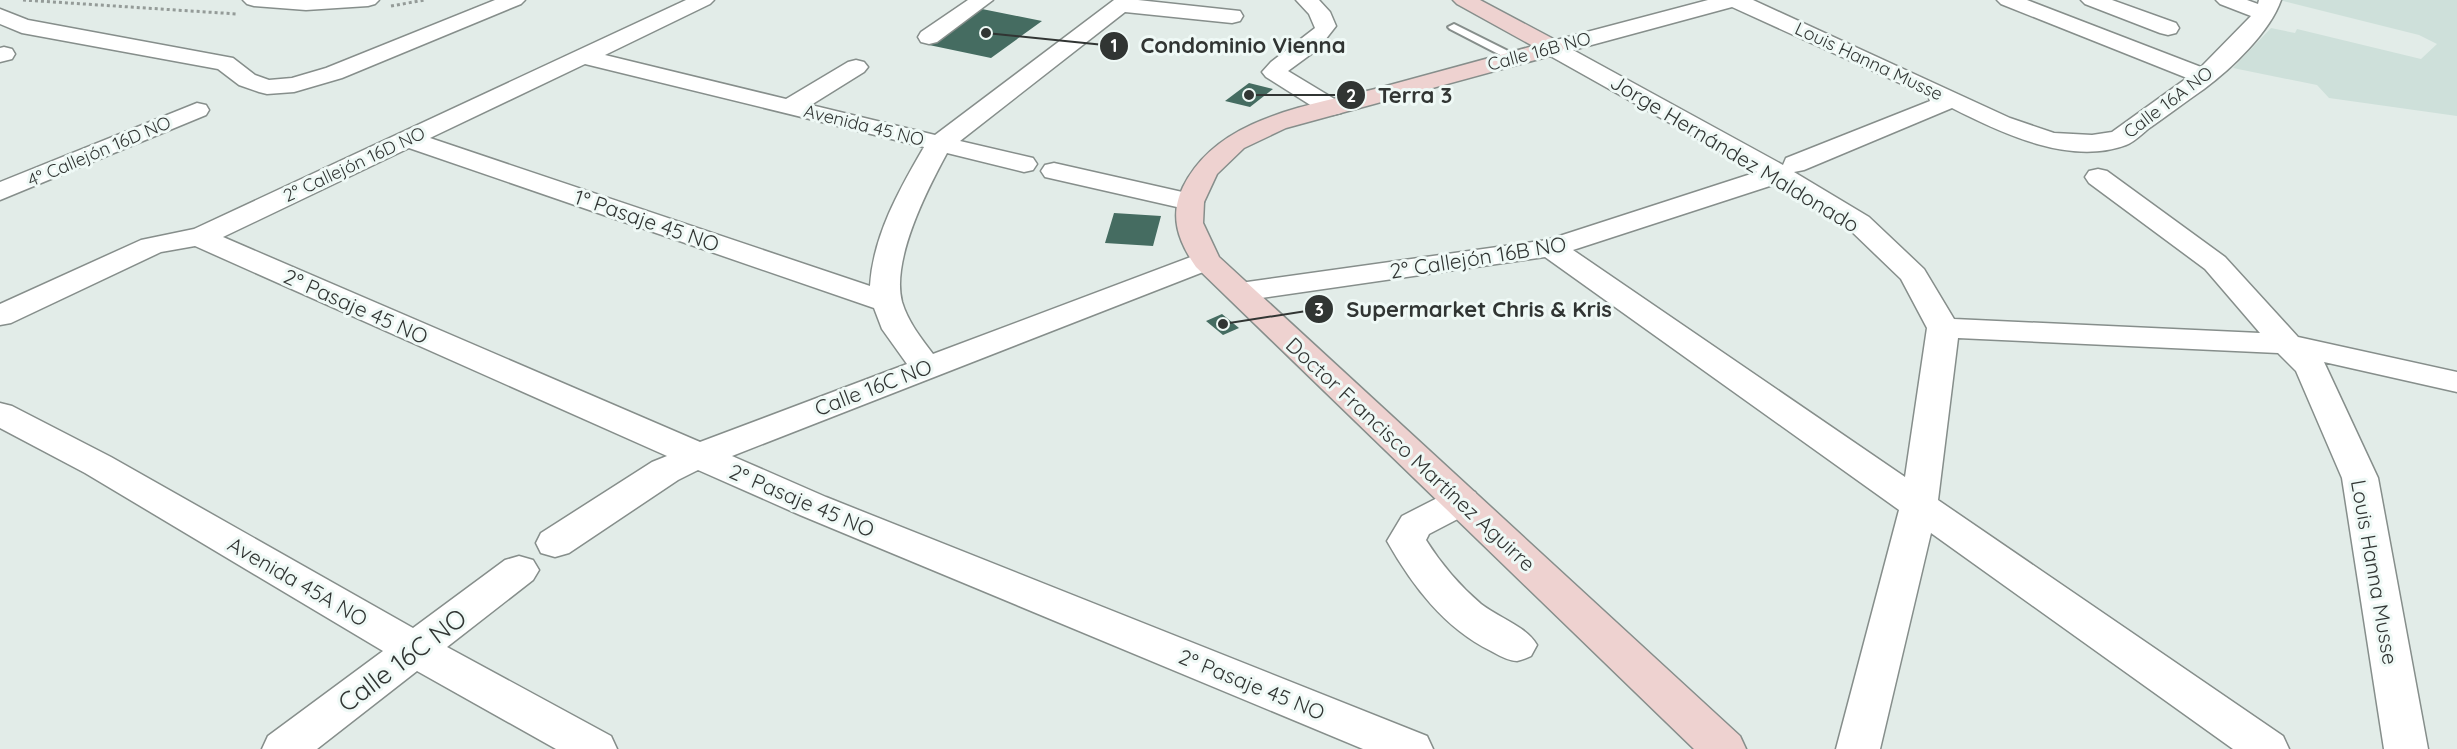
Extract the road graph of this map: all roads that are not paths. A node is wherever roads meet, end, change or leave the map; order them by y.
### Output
1 (514, 0) edge
2 (704, 0) edge
3 (982, 0) edge
4 (1307, 0) edge
5 (1464, 0) edge
6 (1734, 0) edge
7 (2008, 0) edge
8 (2092, 0) edge
9 (2227, 0) edge
10 (1124, 2) edge
11 (376, 4) edge
12 (247, 7) edge
13 (2267, 7) edge
14 (0, 16) edge
15 (1232, 16) dead end
16 (1454, 27) dead end
17 (2168, 28) dead end
18 (929, 37) dead end
19 (1553, 48) junction
20 (585, 57) junction
21 (1514, 58) junction
22 (856, 67) dead end
23 (2204, 77) junction
24 (1938, 92) junction
25 (790, 107) junction
26 (1332, 108) junction
27 (197, 110) dead end
28 (2001, 123) joint
29 (407, 139) junction
30 (939, 144) junction
31 (1024, 164) dead end
32 (1787, 169) junction
33 (1054, 171) dead end
34 (2098, 177) dead end
35 (0, 192) edge
36 (1190, 202) junction
37 (199, 237) junction
38 (1551, 248) junction
39 (1206, 261) junction
40 (1240, 292) junction
41 (887, 302) junction
42 (0, 316) edge
43 (1943, 328) junction
44 (2287, 344) junction
45 (926, 367) junction
46 (2457, 382) edge
47 (0, 414) edge
48 (698, 456) junction
49 (1462, 501) junction
50 (1919, 505) junction
51 (555, 543) dead end
52 (519, 570) dead end
53 (1516, 645) dead end
54 (416, 650) junction
55 (1388, 745) edge
56 (284, 749) edge
57 (595, 749) edge
58 (1724, 749) edge
59 (1858, 749) edge
60 (2267, 749) edge
61 (2406, 749) edge

1 - 14 street
2 - 20 street, 2° Callejón 16D NO
3 - 18 street
4 - 26 street
5 - 19 street, Jorge Hernández Maldonado
6 - 19 street, Calle 16B NO
6 - 24 street, Louis Hanna Musse
7 - 23 street
8 - 17 street
9 - 13 street
10 - 15 street
10 - 30 street
11 - 12 street
13 - 23 street, Calle 16A NO
16 - 21 lane
19 - 21 street, Calle 16B NO
19 - 32 street, Jorge Hernández Maldonado
20 - 25 street, Avenida 45 NO
20 - 29 street, 2° Callejón 16D NO
21 - 26 street, Calle 16B NO
22 - 25 street
23 - 28 street, Calle 16A NO
24 - 28 street, Louis Hanna Musse
24 - 32 street, 2° Callejón 16B NO
25 - 30 street, Avenida 45 NO
26 - 36 street, Calle 16B NO
27 - 35 street, 4° Callejón 16D NO
29 - 37 street, 2° Callejón 16D NO
29 - 41 street, 1° Pasaje 45 NO
30 - 31 street
30 - 41 street, Avenida 45 NO
32 - 38 street, 2° Callejón 16B NO
32 - 43 street, Jorge Hernández Maldonado
33 - 36 street
34 - 44 street, Louis Hanna Musse
36 - 39 street, Doctor Francisco Martínez Aguirre
37 - 42 street, 2° Callejón 16D NO
37 - 48 street, 2° Pasaje 45 NO
38 - 40 street, 2° Callejón 16B NO
38 - 50 street
39 - 40 street, Doctor Francisco Martínez Aguirre
39 - 45 street, Calle 16C NO
40 - 49 street, Doctor Francisco Martínez Aguirre
41 - 45 street, Avenida 45 NO
43 - 44 street
43 - 50 street
44 - 46 street
44 - 61 street, Louis Hanna Musse
45 - 48 street, Calle 16C NO
47 - 54 street, Avenida 45A NO
48 - 51 street, Calle 16C NO
48 - 55 street, 2° Pasaje 45 NO
49 - 53 street
49 - 58 street, Doctor Francisco Martínez Aguirre
50 - 59 street
50 - 60 street
52 - 54 street, Calle 16C NO
54 - 56 street, Calle 16C NO
54 - 57 street, Avenida 45A NO

